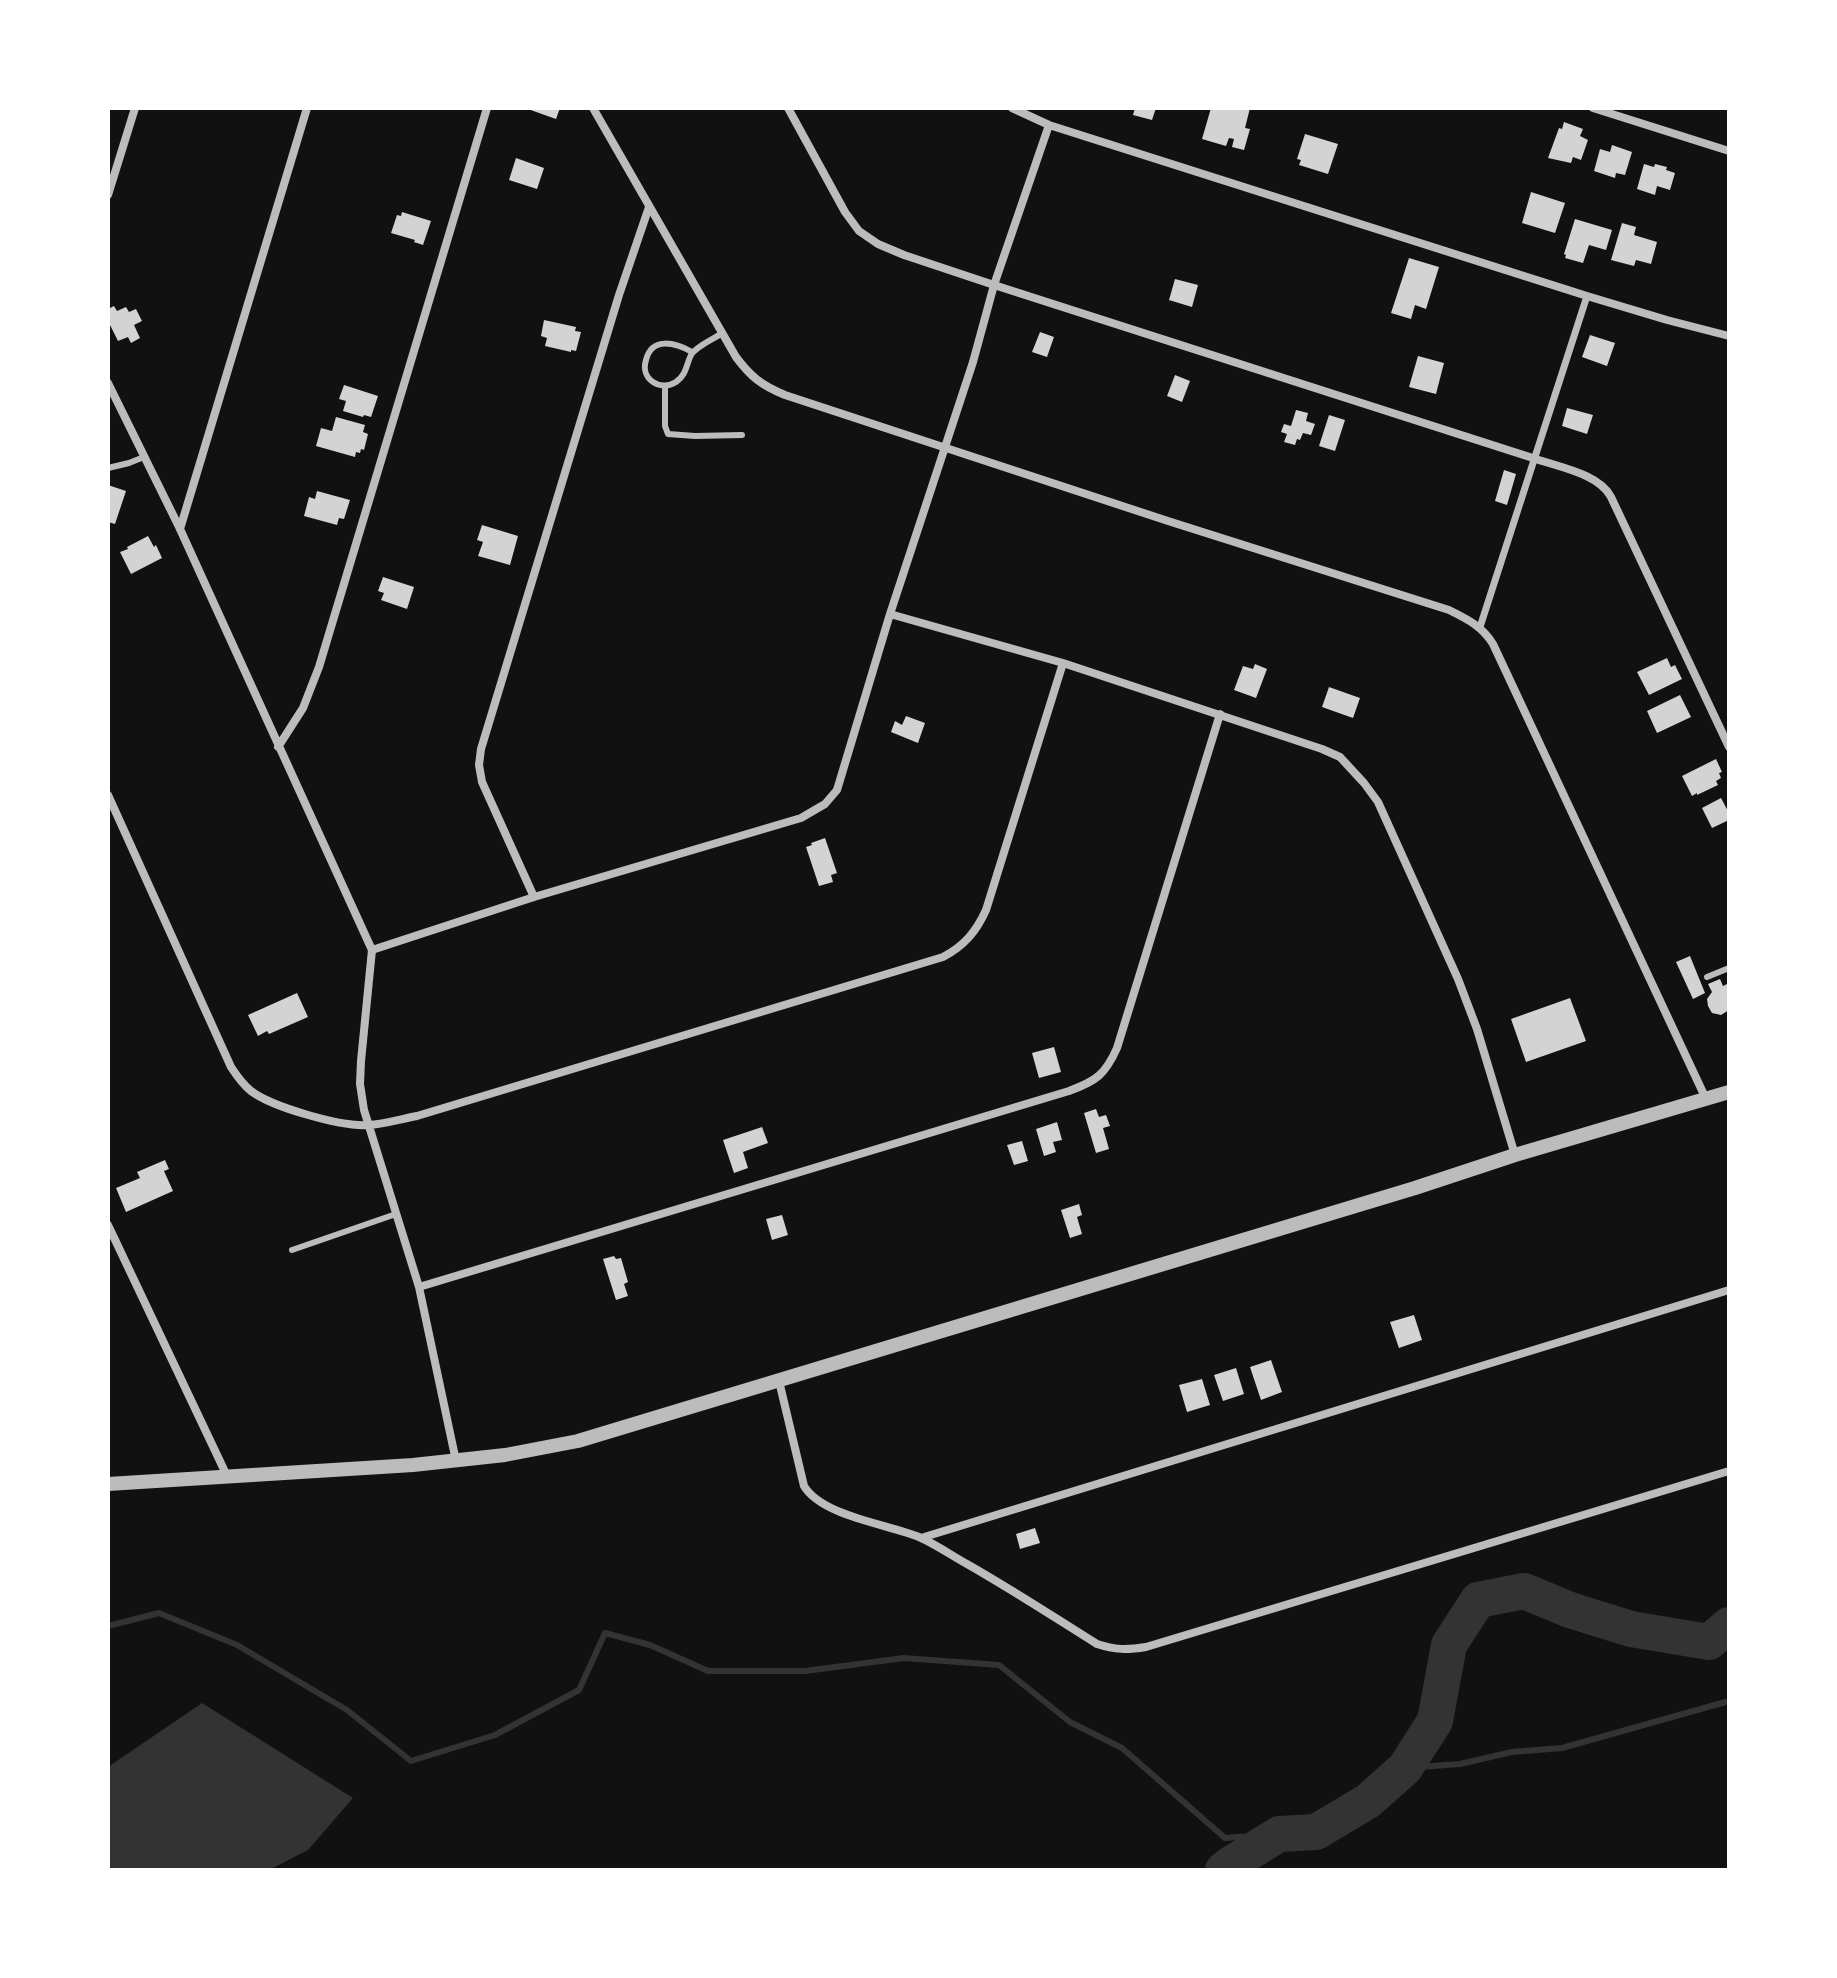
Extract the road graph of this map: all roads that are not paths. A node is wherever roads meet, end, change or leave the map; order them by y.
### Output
1 (135, 108) edge
2 (307, 108) edge
3 (487, 108) edge
4 (593, 108) edge
5 (788, 108) edge
6 (1012, 108) edge
7 (1593, 108) edge
8 (1049, 125) junction
9 (1729, 151) edge
10 (108, 195) edge
11 (649, 207) junction
12 (994, 285) junction
13 (1587, 296) junction
14 (722, 333) junction
15 (1729, 336) edge
16 (692, 352) junction
17 (108, 383) edge
18 (665, 387) junction
19 (742, 435) dead end
20 (945, 446) junction
21 (144, 457) junction
22 (1536, 459) junction
23 (108, 468) edge
24 (180, 529) junction
25 (890, 614) junction
26 (1480, 627) junction
27 (1063, 663) junction
28 (1220, 714) junction
29 (278, 747) junction
30 (1729, 747) edge
31 (108, 795) edge
32 (534, 897) junction
33 (372, 950) junction
34 (1729, 968) edge
35 (1707, 977) dead end
36 (1729, 1092) edge
37 (1706, 1099) junction
38 (367, 1126) junction
39 (1515, 1155) junction
40 (396, 1214) junction
41 (108, 1225) edge
42 (292, 1250) dead end
43 (419, 1287) junction
44 (1729, 1290) edge
45 (779, 1381) junction
46 (456, 1461) junction
47 (1729, 1471) edge
48 (227, 1476) junction
49 (108, 1484) edge
50 (921, 1538) junction

1 - 10 street
2 - 24 street
3 - 29 street
4 - 11 street
5 - 12 street
6 - 8 street
7 - 9 street
8 - 12 street
8 - 13 street
11 - 14 street
11 - 32 street
12 - 20 street
12 - 22 street
13 - 15 street
13 - 22 street
14 - 16 lane
14 - 20 street
16 - 18 lane
16 - 18 lane
17 - 21 street
18 - 19 lane
20 - 25 street
20 - 26 street
21 - 23 lane
21 - 24 street
22 - 26 street
22 - 30 street
24 - 29 street
25 - 27 street
25 - 32 street
26 - 37 street
27 - 28 street
27 - 38 street
28 - 39 street
28 - 43 street
29 - 33 street
31 - 38 street
32 - 33 street
33 - 38 street
34 - 35 lane
36 - 37 street
37 - 39 street
38 - 40 street
39 - 45 street
40 - 42 lane
40 - 43 street
41 - 48 street
43 - 46 street
44 - 50 street
45 - 46 street
45 - 50 street
46 - 48 street
47 - 50 street
48 - 49 street

